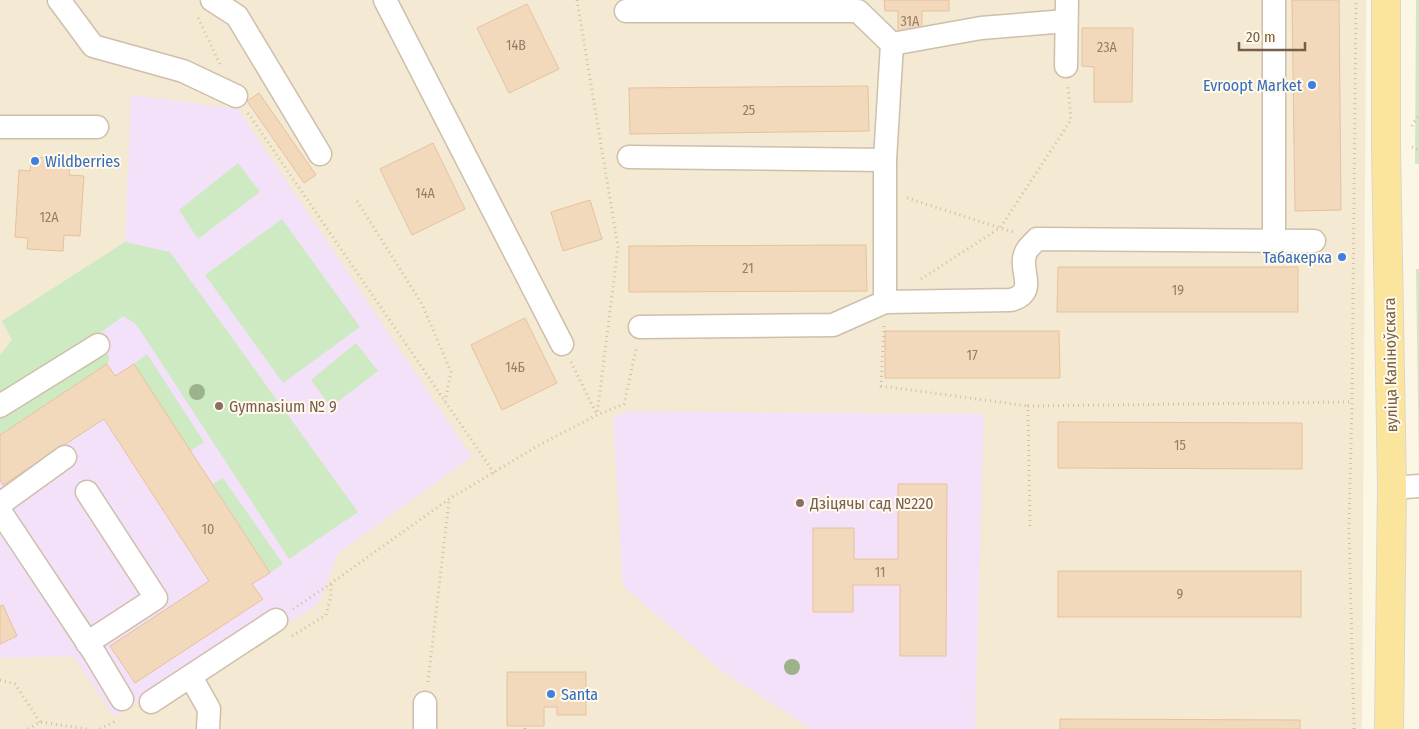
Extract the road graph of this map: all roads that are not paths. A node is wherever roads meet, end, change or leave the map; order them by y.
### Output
1 (59, 0) edge
2 (212, 0) edge
3 (385, 0) edge
4 (1274, 0) edge
5 (1386, 0) edge
6 (1066, 10) edge
7 (626, 11) dead end
8 (892, 44) junction
9 (1066, 66) road end
10 (236, 96) road end
11 (0, 127) edge
12 (96, 127) dead end
13 (320, 154) dead end
14 (629, 157) dead end
15 (885, 160) junction
16 (1274, 241) junction
17 (1314, 241) dead end
18 (885, 302) junction
19 (640, 328) road end
20 (562, 344) road end
21 (98, 345) dead end
22 (0, 406) edge
23 (65, 457) dead end
24 (1419, 486) edge
25 (1392, 488) junction
26 (87, 492) dead end
27 (0, 504) edge
28 (0, 512) edge
29 (276, 620) road end
30 (87, 643) junction
31 (191, 677) junction
32 (122, 699) dead end
33 (151, 702) dead end
34 (425, 703) road end
35 (208, 729) edge
36 (425, 729) edge
37 (1389, 729) edge

1 - 10 lane
2 - 13 lane
3 - 20 lane
4 - 16 lane
5 - 25 main road, вуліца Каліноўскага
6 - 8 lane
6 - 9 lane
7 - 8 lane
8 - 15 lane
11 - 12 lane
14 - 15 lane
15 - 18 lane
16 - 17 lane
16 - 18 lane
18 - 19 lane
21 - 22 lane
23 - 27 lane
24 - 25 lane
25 - 37 main road, вуліца Каліноўскага
26 - 30 lane
28 - 30 lane
29 - 31 lane
30 - 32 lane
31 - 33 lane
31 - 35 lane
34 - 36 lane

